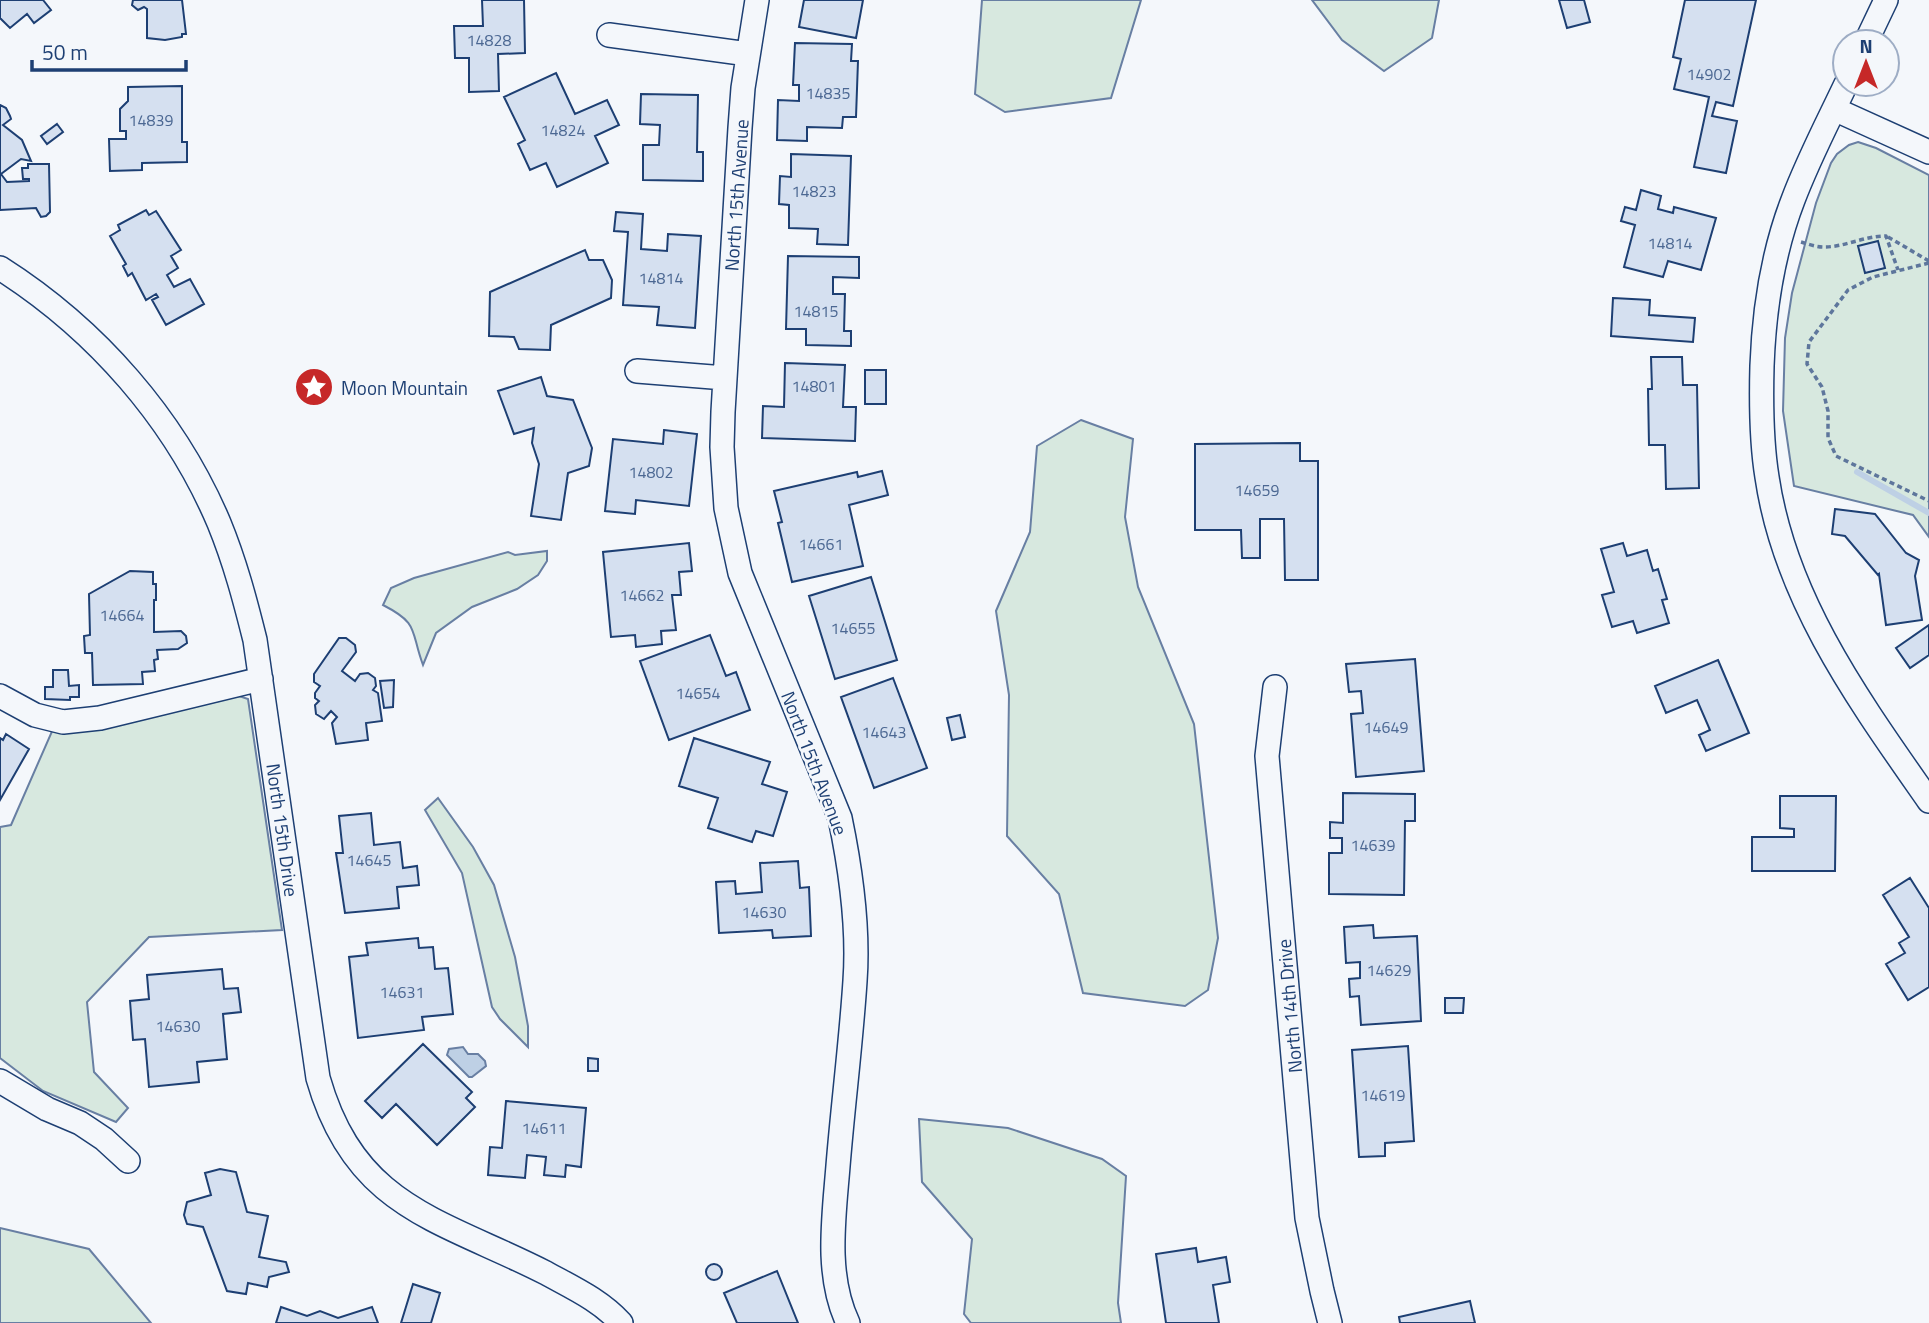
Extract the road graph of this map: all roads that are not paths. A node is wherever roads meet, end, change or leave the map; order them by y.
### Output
1 (757, 0) edge
2 (1886, 0) edge
3 (1873, 28) edge
4 (609, 35) dead end
5 (748, 54) junction
6 (1839, 98) edge
7 (1834, 109) junction
8 (1929, 152) edge
9 (0, 268) edge
10 (637, 371) dead end
11 (725, 378) junction
12 (261, 680) junction
13 (1275, 687) dead end
14 (0, 695) edge
15 (1929, 801) edge
16 (0, 1081) edge
17 (128, 1161) dead end
18 (621, 1323) edge
19 (848, 1323) edge
20 (1331, 1323) edge

1 - 5 street, North 15th Avenue
2 - 3 street
4 - 5 street
5 - 11 street, North 15th Avenue
6 - 7 street
7 - 8 street
7 - 15 street
9 - 12 street, North 15th Drive
10 - 11 street
11 - 19 street, North 15th Avenue
12 - 14 street
12 - 18 street, North 15th Drive
13 - 20 street, North 14th Drive
16 - 17 street

